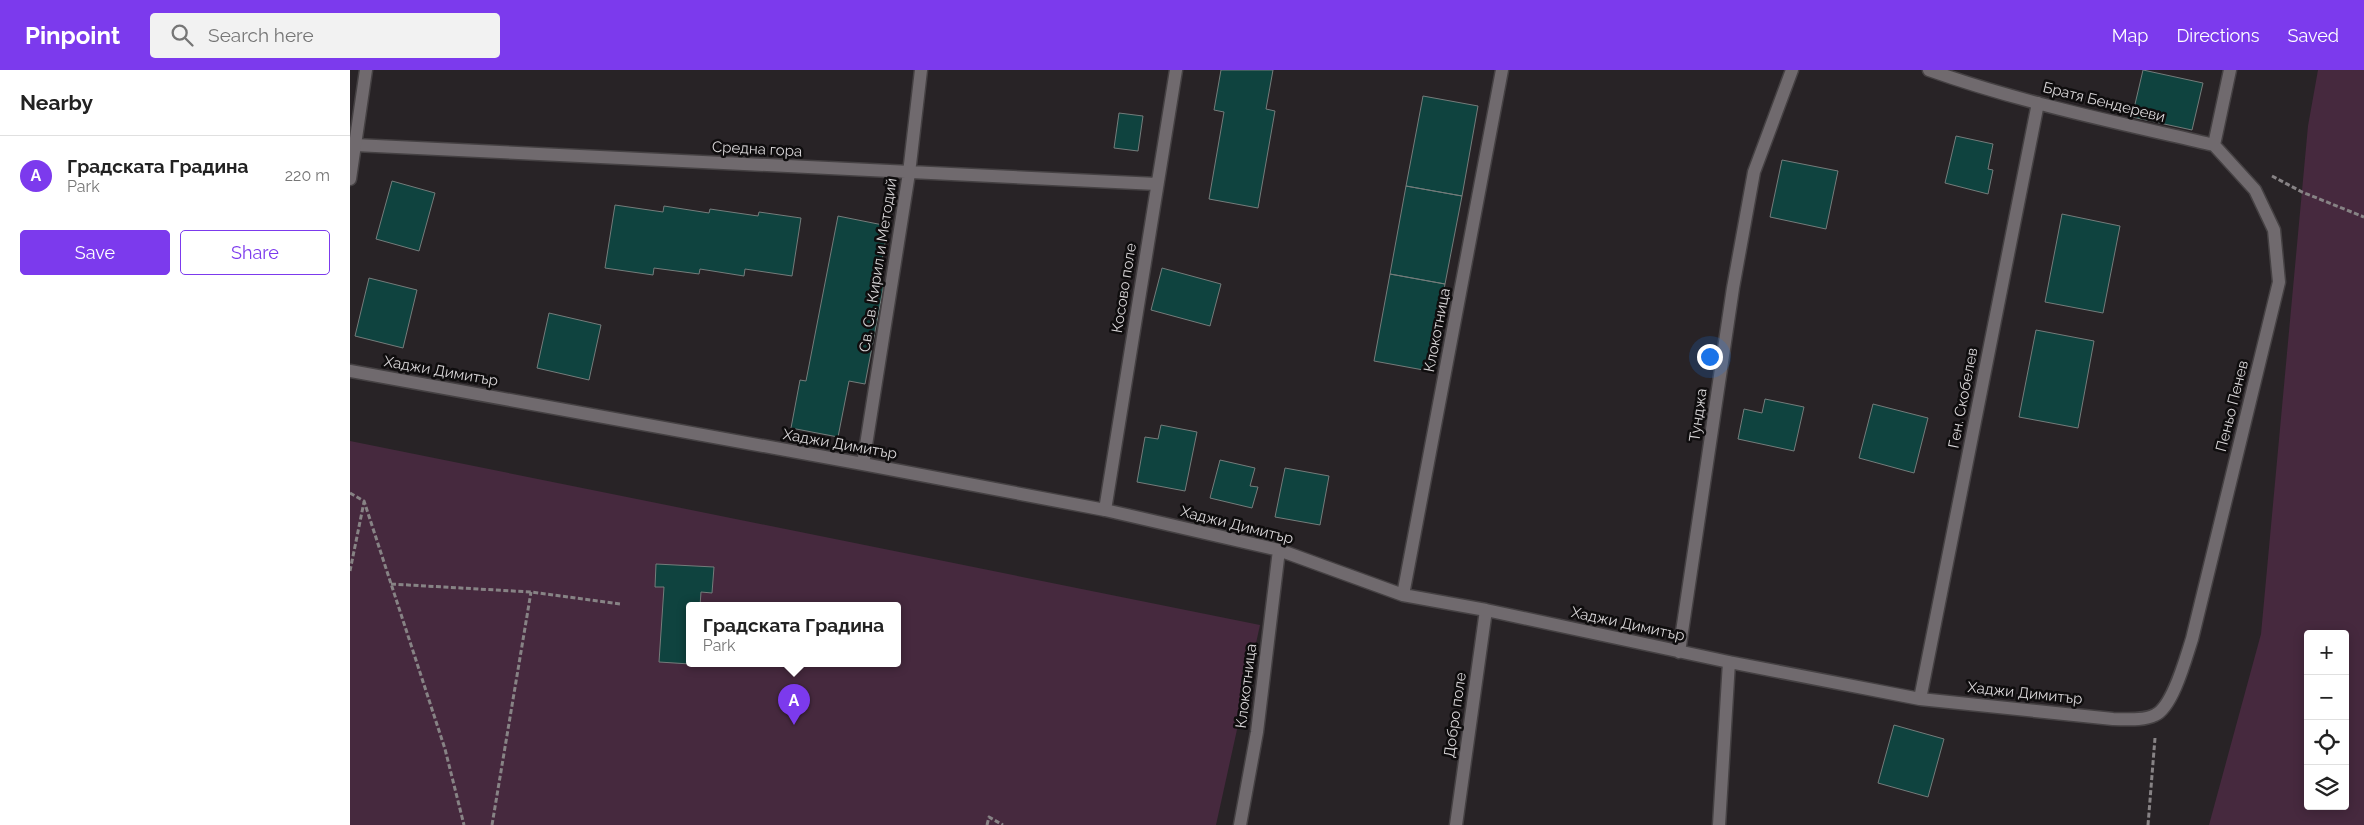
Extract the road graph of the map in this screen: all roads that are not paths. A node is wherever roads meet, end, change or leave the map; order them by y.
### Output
1 (366, 70) edge
2 (921, 70) edge
3 (1176, 70) edge
4 (1502, 70) edge
5 (1792, 70) edge
6 (1929, 70) edge
7 (2230, 70) edge
8 (1963, 76) edge
9 (2038, 103) junction
10 (355, 146) junction
11 (2214, 146) junction
12 (909, 173) junction
13 (350, 179) edge
14 (1157, 184) junction
15 (350, 371) edge
16 (863, 464) junction
17 (1104, 510) junction
18 (1279, 550) junction
19 (1403, 595) junction
20 (1486, 610) junction
21 (1680, 652) junction
22 (1729, 662) junction
23 (1920, 699) junction
24 (2113, 719) joint
25 (1240, 825) edge
26 (1456, 825) edge
27 (1719, 825) edge

1 - 10 street
2 - 12 street, Св. Св. Кирил и Методий
3 - 14 street, Косово поле
4 - 19 street, Клокотница
5 - 21 street, Тунджа
6 - 8 street, Братя Бендереви
7 - 11 street
8 - 9 street, Братя Бендереви
9 - 11 street, Братя Бендереви
9 - 23 street, Ген. Скобелев
10 - 12 street, Средна гора
10 - 13 street
11 - 24 street, Пеньо Пенев
12 - 14 street, Средна гора
12 - 16 street, Св. Св. Кирил и Методий
14 - 17 street, Косово поле
15 - 16 street, Хаджи Димитър
16 - 17 street, Хаджи Димитър
17 - 18 street, Хаджи Димитър
18 - 19 street, Хаджи Димитър
18 - 25 street, Клокотница
19 - 20 street, Хаджи Димитър
20 - 21 street, Хаджи Димитър
20 - 26 street, Добро поле
21 - 22 street, Хаджи Димитър
22 - 23 street, Хаджи Димитър
22 - 27 street
23 - 24 street, Хаджи Димитър

